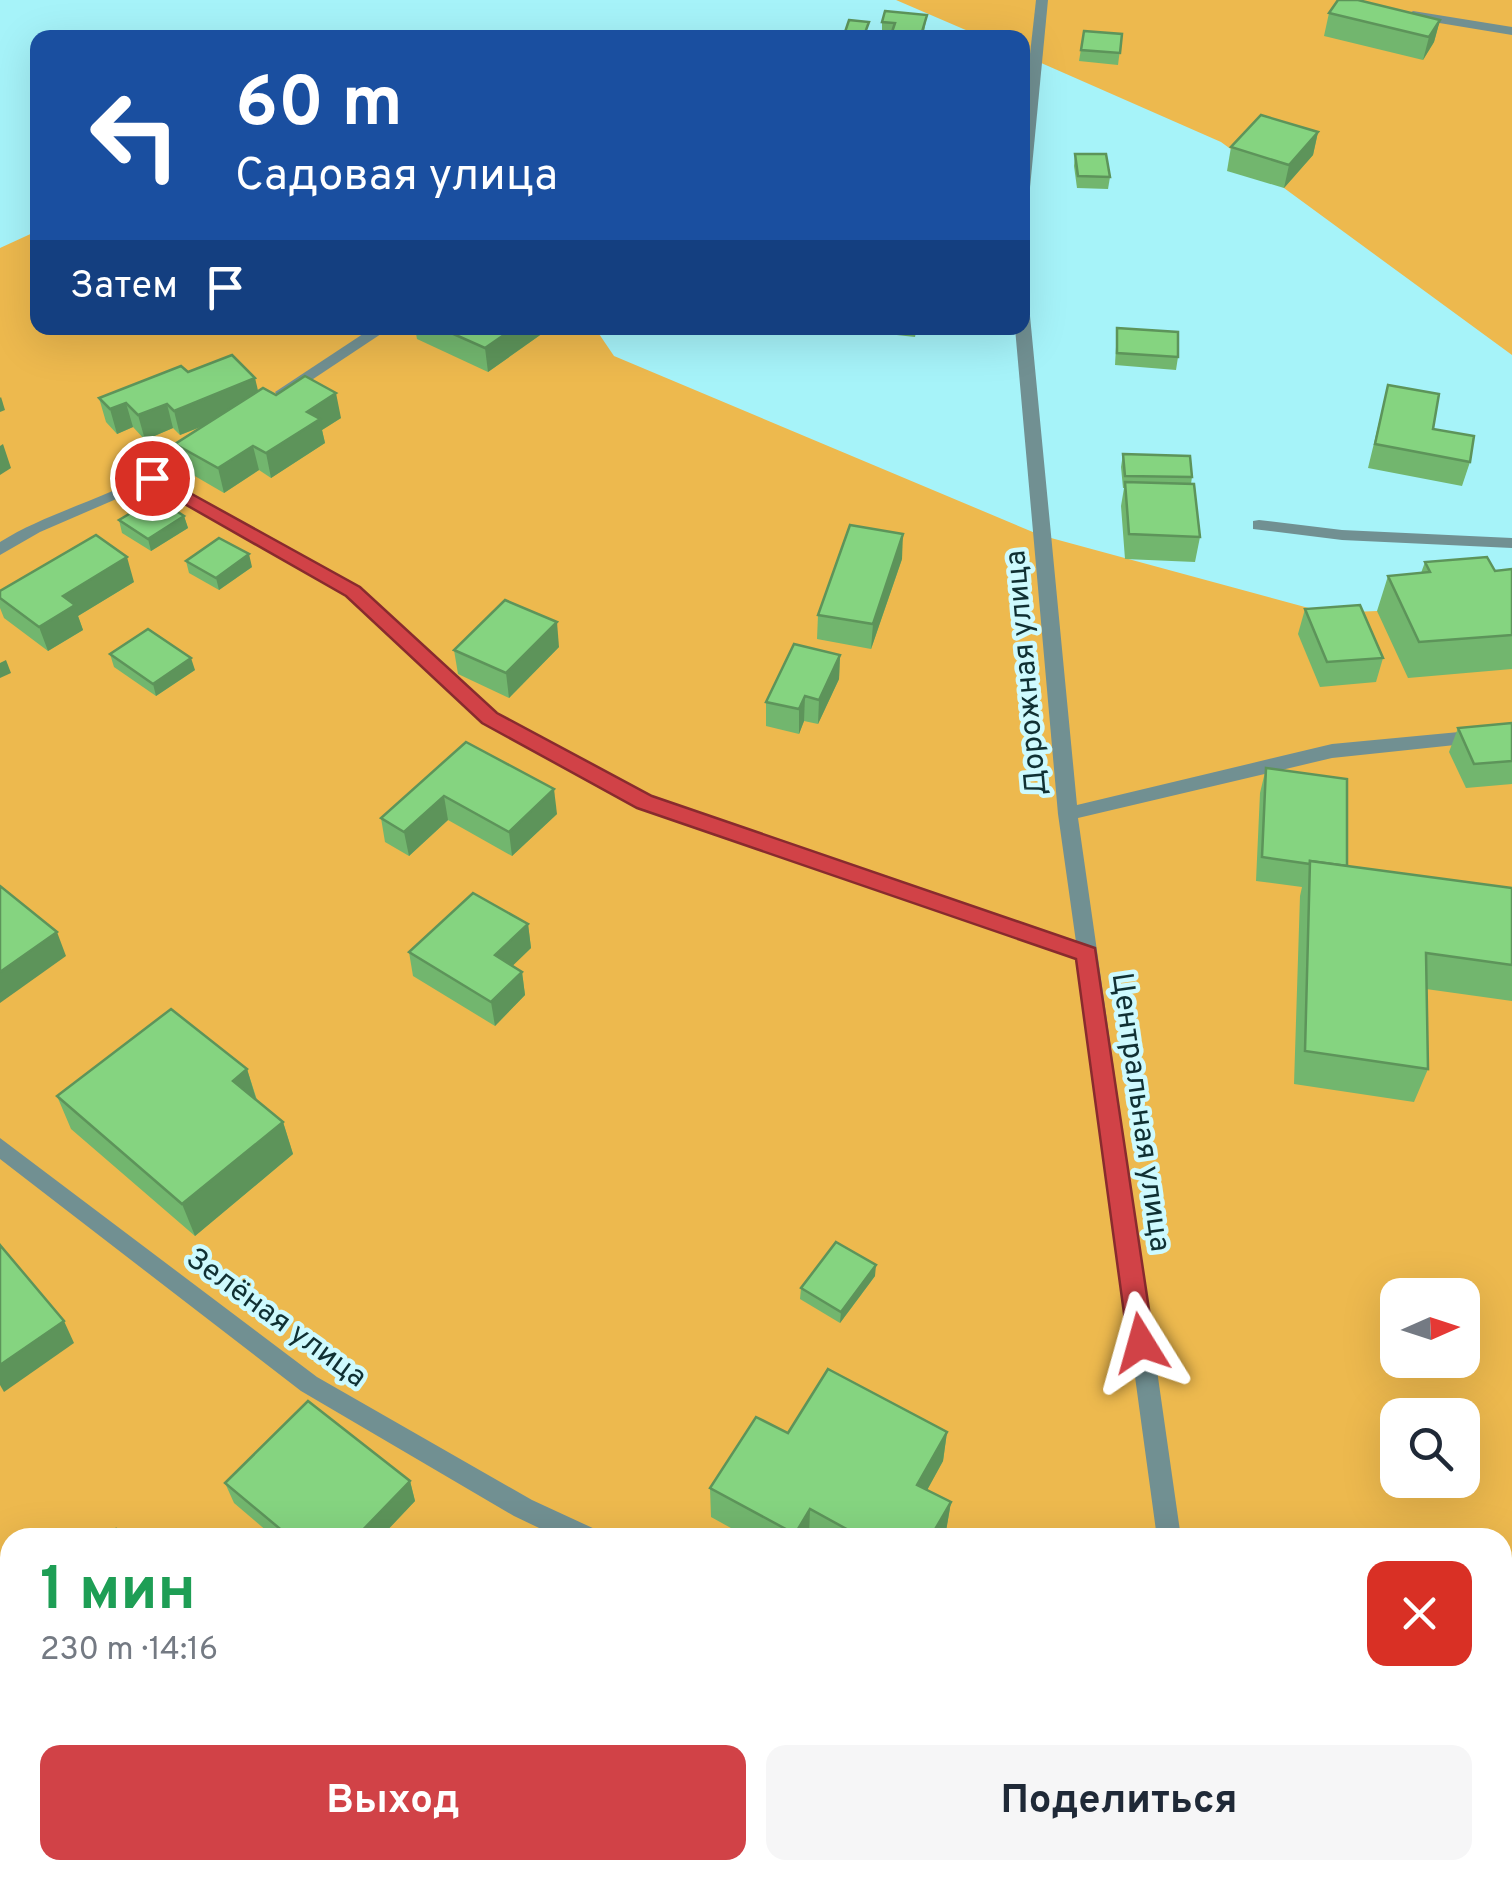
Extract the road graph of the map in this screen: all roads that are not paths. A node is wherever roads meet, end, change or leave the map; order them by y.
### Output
1 (1042, 0) edge
2 (1400, 13) edge
3 (1512, 30) edge
4 (1030, 119) edge
5 (371, 335) edge
6 (1024, 335) edge
7 (267, 402) edge
8 (218, 435) edge
9 (152, 478) junction
10 (1259, 524) dead end
11 (1512, 543) edge
12 (0, 550) edge
13 (1512, 733) edge
14 (1068, 814) junction
15 (1087, 954) junction
16 (0, 1147) edge
17 (566, 1528) edge
18 (1167, 1528) edge

1 - 4 street
2 - 3 street
5 - 7 street
6 - 14 street, Дорожная улица
8 - 9 street
9 - 12 street
9 - 15 street
10 - 11 street
13 - 14 street, Дорожная улица
14 - 15 street, Центральная улица
15 - 18 street, Центральная улица
16 - 17 street, Зелёная улица

